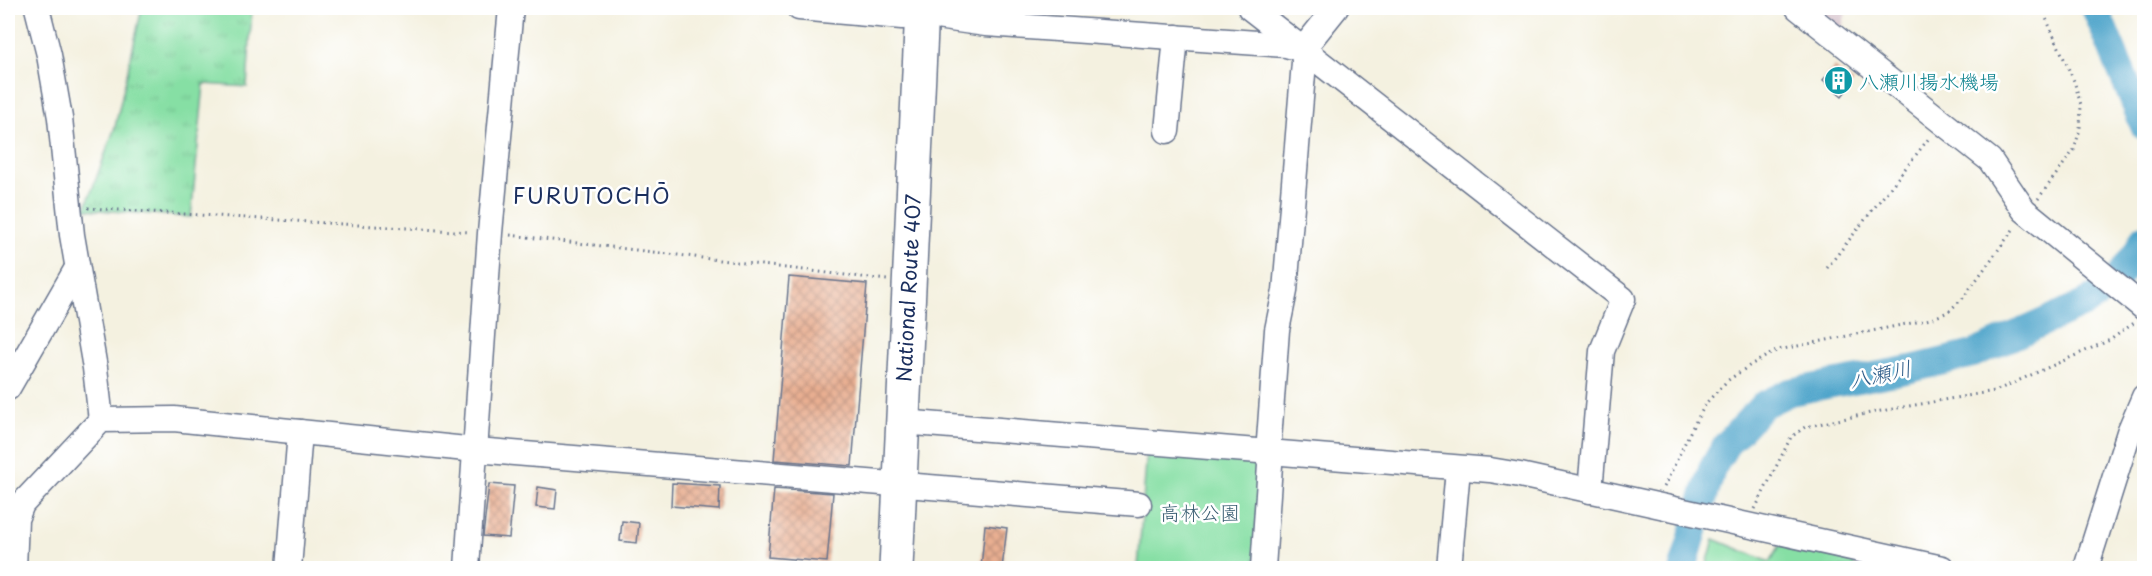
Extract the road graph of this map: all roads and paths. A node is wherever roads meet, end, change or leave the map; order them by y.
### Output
1 (37, 8) edge
2 (511, 8) edge
3 (799, 8) edge
4 (1250, 8) edge
5 (1336, 8) edge
6 (1798, 8) edge
7 (2044, 8) edge
8 (922, 11) edge
9 (992, 16) edge
10 (1176, 37) junction
11 (1303, 49) junction
12 (1942, 122) junction
13 (1167, 131) dead end
14 (2037, 200) dead end
15 (71, 207) junction
16 (2019, 223) dead end
17 (490, 233) junction
18 (77, 268) junction
19 (1827, 268) dead end
20 (909, 279) junction
21 (2139, 308) edge
22 (8, 388) edge
23 (2145, 397) edge
24 (101, 420) junction
25 (902, 423) junction
26 (300, 432) junction
27 (476, 450) junction
28 (1268, 454) junction
29 (1458, 469) junction
30 (900, 486) junction
31 (1590, 491) junction
32 (1659, 493) dead end
33 (1139, 504) dead end
34 (1753, 515) dead end
35 (1908, 565) edge
36 (14, 568) edge
37 (289, 568) edge
38 (467, 568) edge
39 (896, 568) edge
40 (1263, 568) edge
41 (1449, 568) edge
42 (1942, 568) edge
43 (2086, 568) edge

1 - 15 street
2 - 17 street
3 - 8 street
4 - 11 street
5 - 11 street
6 - 12 street
7 - 14 path
8 - 9 street
8 - 20 highway, National Route 407
9 - 10 street
10 - 11 street
10 - 13 street
11 - 28 street
11 - 31 street
12 - 19 path
12 - 21 street
15 - 17 path
15 - 18 street
16 - 32 path
17 - 20 path
17 - 27 street
18 - 22 street
18 - 24 street
20 - 25 highway, National Route 407
21 - 34 path
23 - 43 street
24 - 26 street
24 - 36 street
25 - 28 street
25 - 30 highway, National Route 407
26 - 27 street
26 - 37 street
27 - 30 street
27 - 38 street
28 - 29 street
28 - 40 street
29 - 31 street
29 - 41 street
30 - 33 street
30 - 39 highway, National Route 407
31 - 35 street
35 - 42 street

